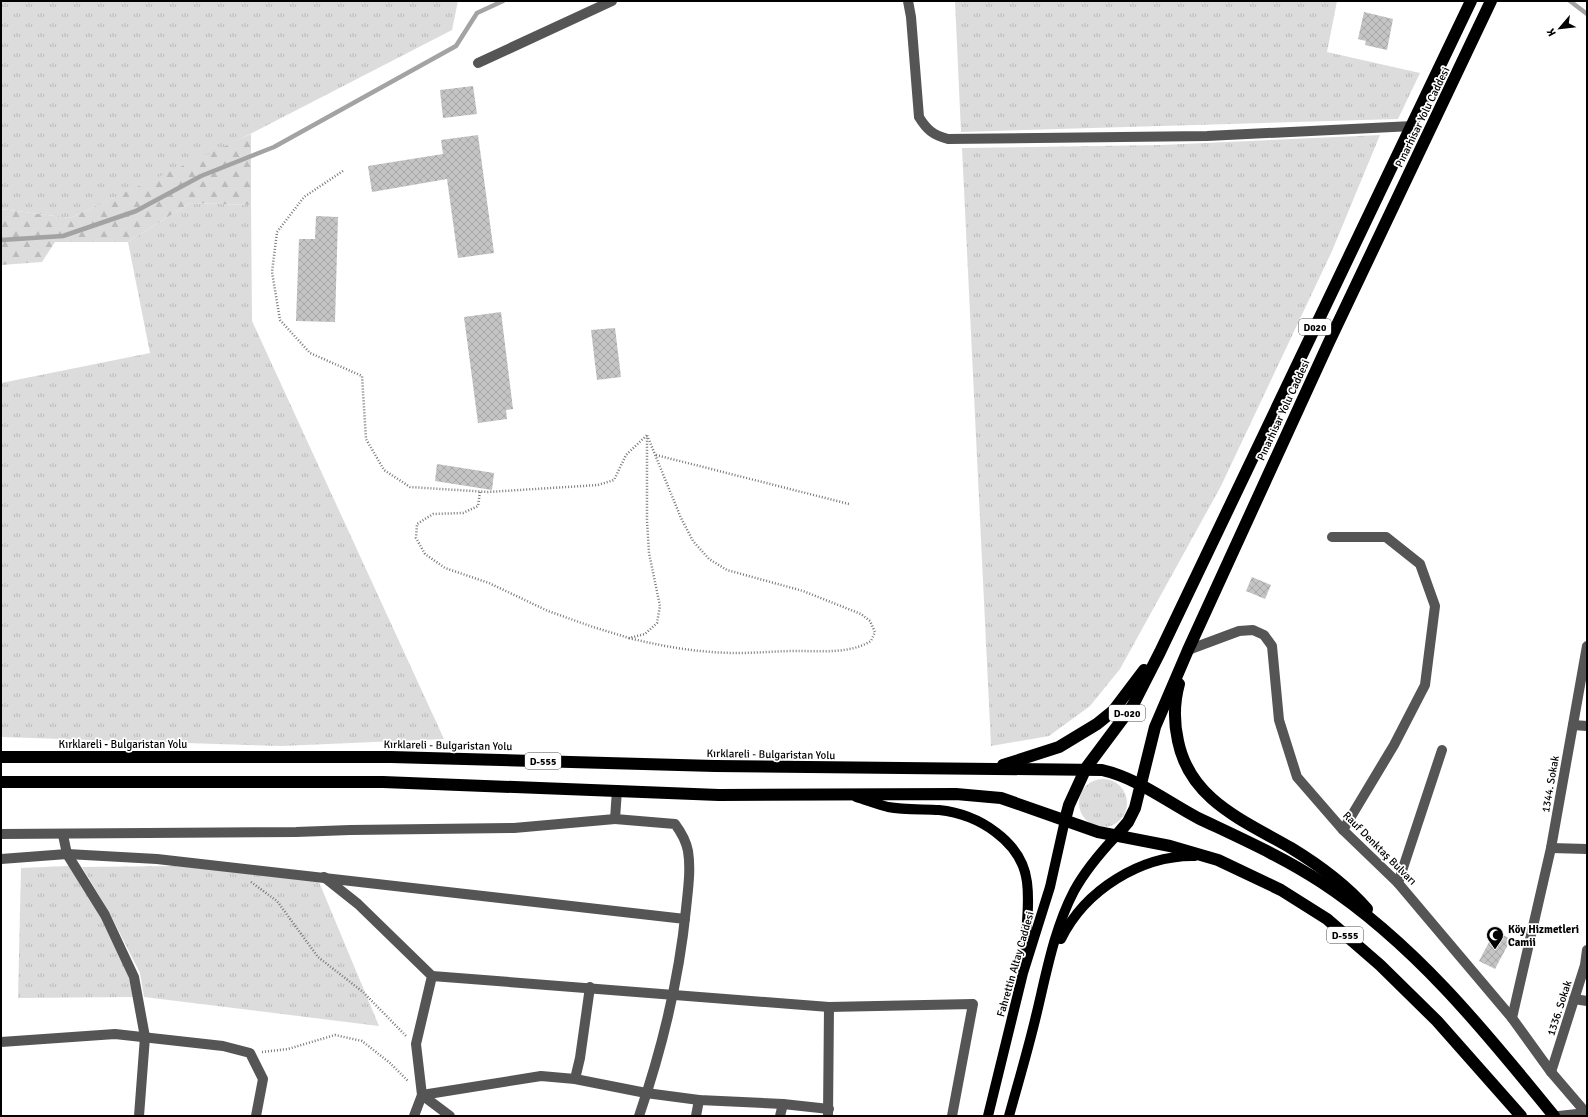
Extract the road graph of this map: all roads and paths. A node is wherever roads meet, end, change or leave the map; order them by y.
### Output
1 (612, 1) edge
2 (908, 1) edge
3 (1471, 1) edge
4 (1491, 1) edge
5 (478, 63) dead end
6 (1413, 126) junction
7 (343, 171) dead end
8 (647, 435) junction
9 (655, 455) junction
10 (480, 492) junction
11 (849, 504) dead end
12 (1332, 537) dead end
13 (629, 638) junction
14 (1587, 646) edge
15 (1188, 650) junction
16 (1160, 652) junction
17 (1586, 662) edge
18 (1573, 725) junction
19 (1587, 726) edge
20 (1442, 750) dead end
21 (1, 757) edge
22 (1086, 768) junction
23 (993, 769) junction
24 (1, 782) edge
25 (1140, 785) junction
26 (617, 790) junction
27 (848, 794) junction
28 (615, 819) junction
29 (1065, 820) junction
30 (1343, 830) junction
31 (1, 834) edge
32 (63, 835) junction
33 (1116, 836) junction
34 (1551, 848) junction
35 (1587, 849) edge
36 (67, 854) junction
37 (1207, 856) junction
38 (1, 859) edge
39 (324, 877) junction
40 (248, 880) dead end
41 (1398, 883) junction
42 (685, 919) junction
43 (1387, 931) junction
44 (1587, 950) edge
45 (1586, 965) edge
46 (1023, 973) junction
47 (432, 976) junction
48 (1044, 980) junction
49 (590, 988) junction
50 (674, 995) junction
51 (1574, 999) junction
52 (1587, 1001) edge
53 (829, 1007) junction
54 (1512, 1018) junction
55 (145, 1038) junction
56 (1, 1042) edge
57 (417, 1047) junction
58 (250, 1053) junction
59 (1551, 1072) junction
60 (574, 1079) junction
61 (646, 1093) junction
62 (422, 1095) junction
63 (699, 1100) junction
64 (783, 1104) junction
65 (829, 1112) edge
66 (1587, 1114) edge
67 (139, 1116) edge
68 (256, 1116) edge
69 (414, 1116) edge
70 (450, 1116) edge
71 (638, 1116) edge
72 (696, 1116) edge
73 (780, 1116) edge
74 (952, 1116) edge
75 (988, 1116) edge
76 (1009, 1116) edge
77 (1521, 1116) edge
78 (1554, 1116) edge
79 (1559, 1116) edge

1 - 5 street
2 - 6 street
3 - 6 highway, Pınarhisar Yolu Caddesi / D020
4 - 15 highway, Pınarhisar Yolu Caddesi / D020
6 - 16 highway, Pınarhisar Yolu Caddesi / D020
7 - 10 path
8 - 9 path
8 - 10 path
8 - 13 path
9 - 11 path
9 - 13 path
10 - 13 path
12 - 30 street
14 - 17 street, 1344. Sokak
15 - 25 highway, Pınarhisar Yolu Caddesi
15 - 30 street, Rauf Denktaş Bulvarı
15 - 43 highway
16 - 22 highway, Pınarhisar Yolu Caddesi / D-020
16 - 23 highway
17 - 18 street, 1344. Sokak
18 - 19 street
18 - 34 street, 1344. Sokak
20 - 41 street
21 - 23 highway, Kırklareli - Bulgaristan Yolu / D-555
22 - 23 highway, Kırklareli - Bulgaristan Yolu / D-555
22 - 25 highway, D-555
22 - 29 highway, Pınarhisar Yolu Caddesi / D-020
24 - 26 highway, D-555
25 - 33 highway, Pınarhisar Yolu Caddesi
25 - 43 highway, D-555
26 - 27 highway, D-555
26 - 28 street
27 - 29 highway, D-555
27 - 46 main road
28 - 32 street
28 - 42 street
29 - 33 highway, D-555
29 - 46 main road, Fahrettin Altay Caddesi
30 - 41 street, Rauf Denktaş Bulvarı
31 - 32 street
32 - 36 street
33 - 37 highway, D-555
33 - 48 main road
34 - 35 street
34 - 54 street, 1344. Sokak
36 - 38 street
36 - 39 street
36 - 55 street
37 - 48 main road
37 - 77 highway, D-555
39 - 42 street
39 - 47 street
40 - 57 path
41 - 54 street, Rauf Denktaş Bulvarı
42 - 50 street
43 - 78 highway, D-555
44 - 45 street, 1336. Sokak
45 - 51 street, 1336. Sokak
46 - 75 main road, Fahrettin Altay Caddesi
47 - 49 street
47 - 57 street
48 - 76 main road
49 - 50 street
49 - 60 street
50 - 53 street
50 - 61 street
51 - 52 street
51 - 59 street, 1336. Sokak
53 - 65 street
53 - 74 street
54 - 59 street, Rauf Denktaş Bulvarı
55 - 56 street
55 - 58 street
55 - 67 street
57 - 62 street
58 - 62 path
58 - 68 street
59 - 66 street, Rauf Denktaş Bulvarı
60 - 61 street
60 - 62 street
61 - 63 street
61 - 71 street
62 - 69 street
62 - 70 street
63 - 64 street
63 - 72 street
64 - 65 street
64 - 73 street
66 - 79 street

